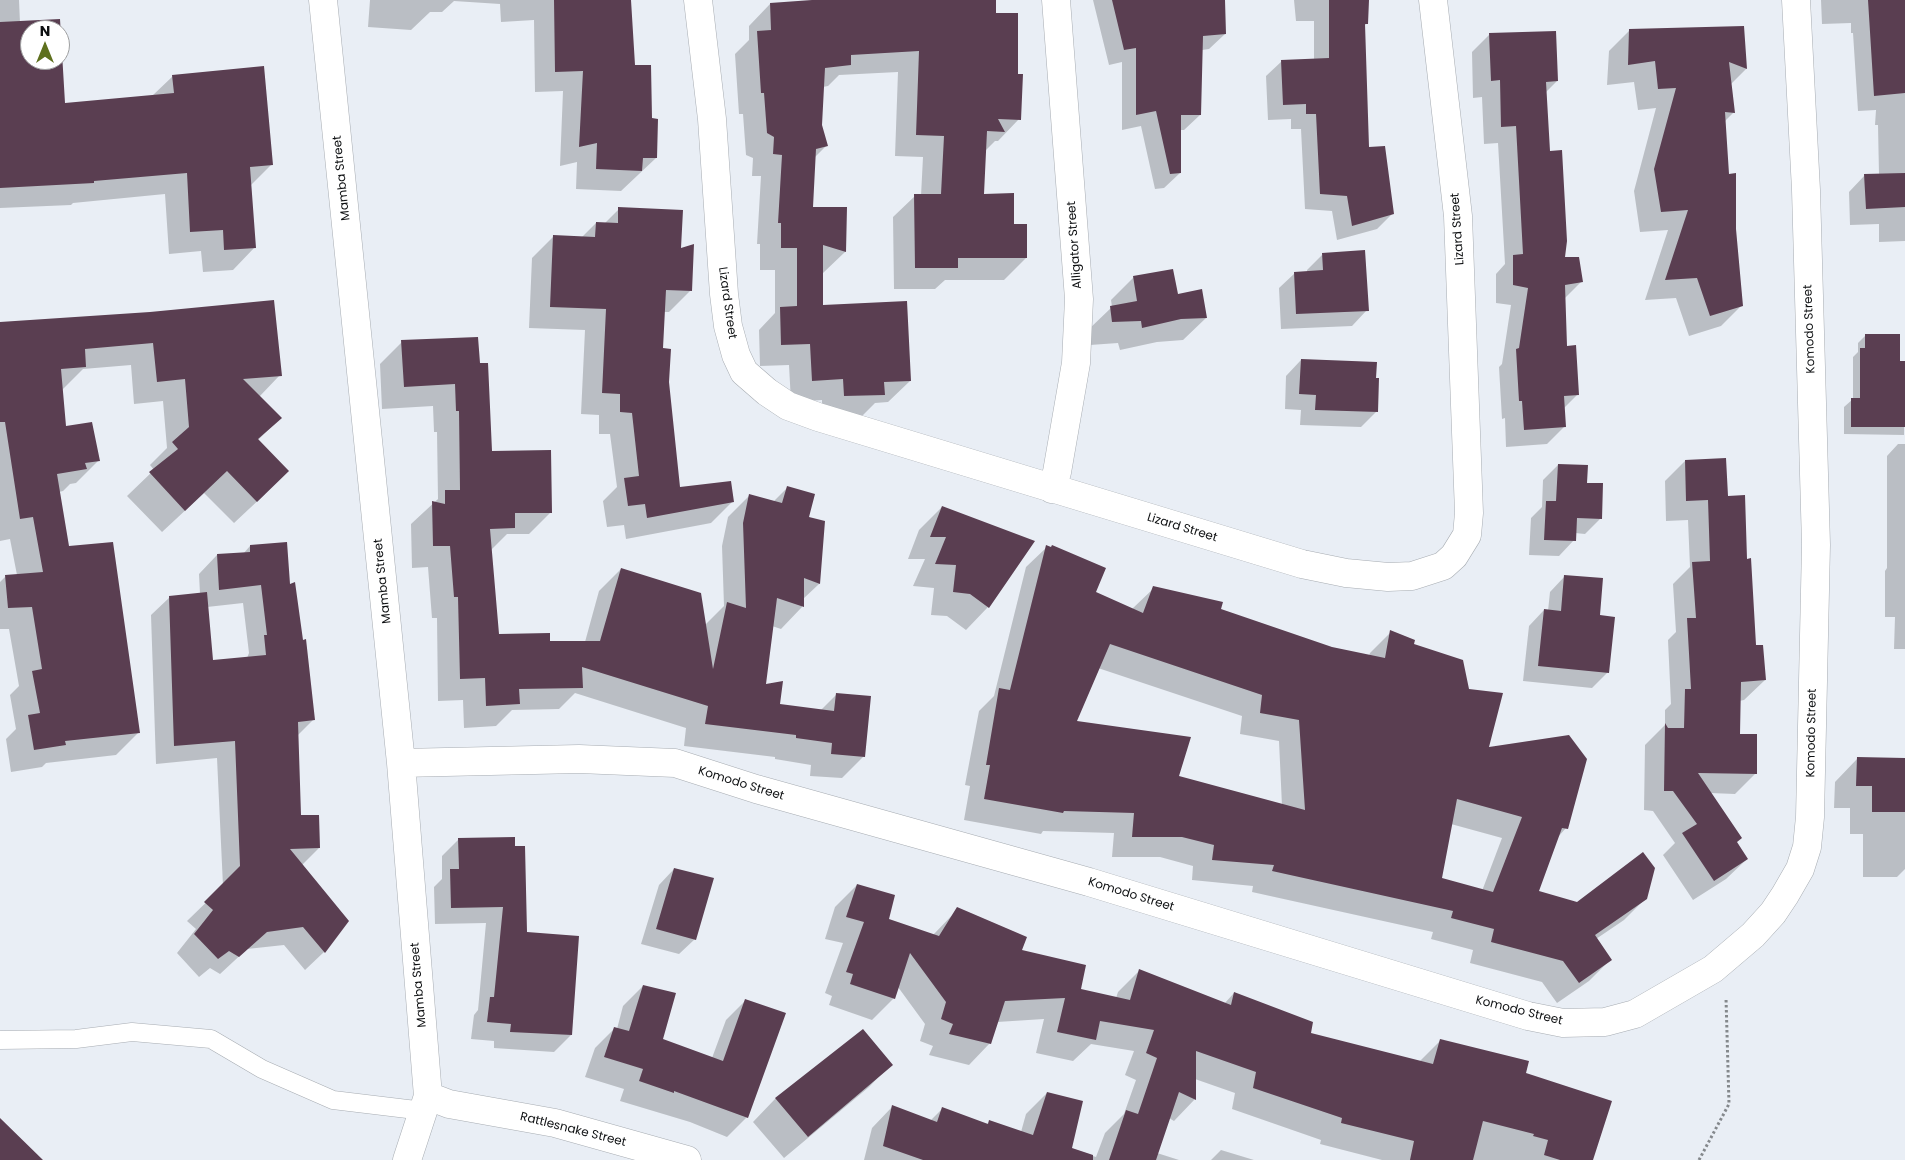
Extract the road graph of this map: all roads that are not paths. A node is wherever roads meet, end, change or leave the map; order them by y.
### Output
1 (323, 0) edge
2 (698, 0) edge
3 (1056, 0) edge
4 (1434, 0) edge
5 (1796, 0) edge
6 (1052, 489) junction
7 (401, 763) junction
8 (0, 1040) edge
9 (426, 1104) junction
10 (407, 1160) edge
11 (687, 1160) edge

1 - 7 street, Mamba Street
2 - 6 street, Lizard Street
3 - 6 street, Alligator Street
4 - 6 street, Lizard Street
5 - 7 street, Komodo Street
7 - 9 street, Mamba Street
8 - 9 lane
9 - 10 street, Mamba Street
9 - 11 street, Rattlesnake Street

